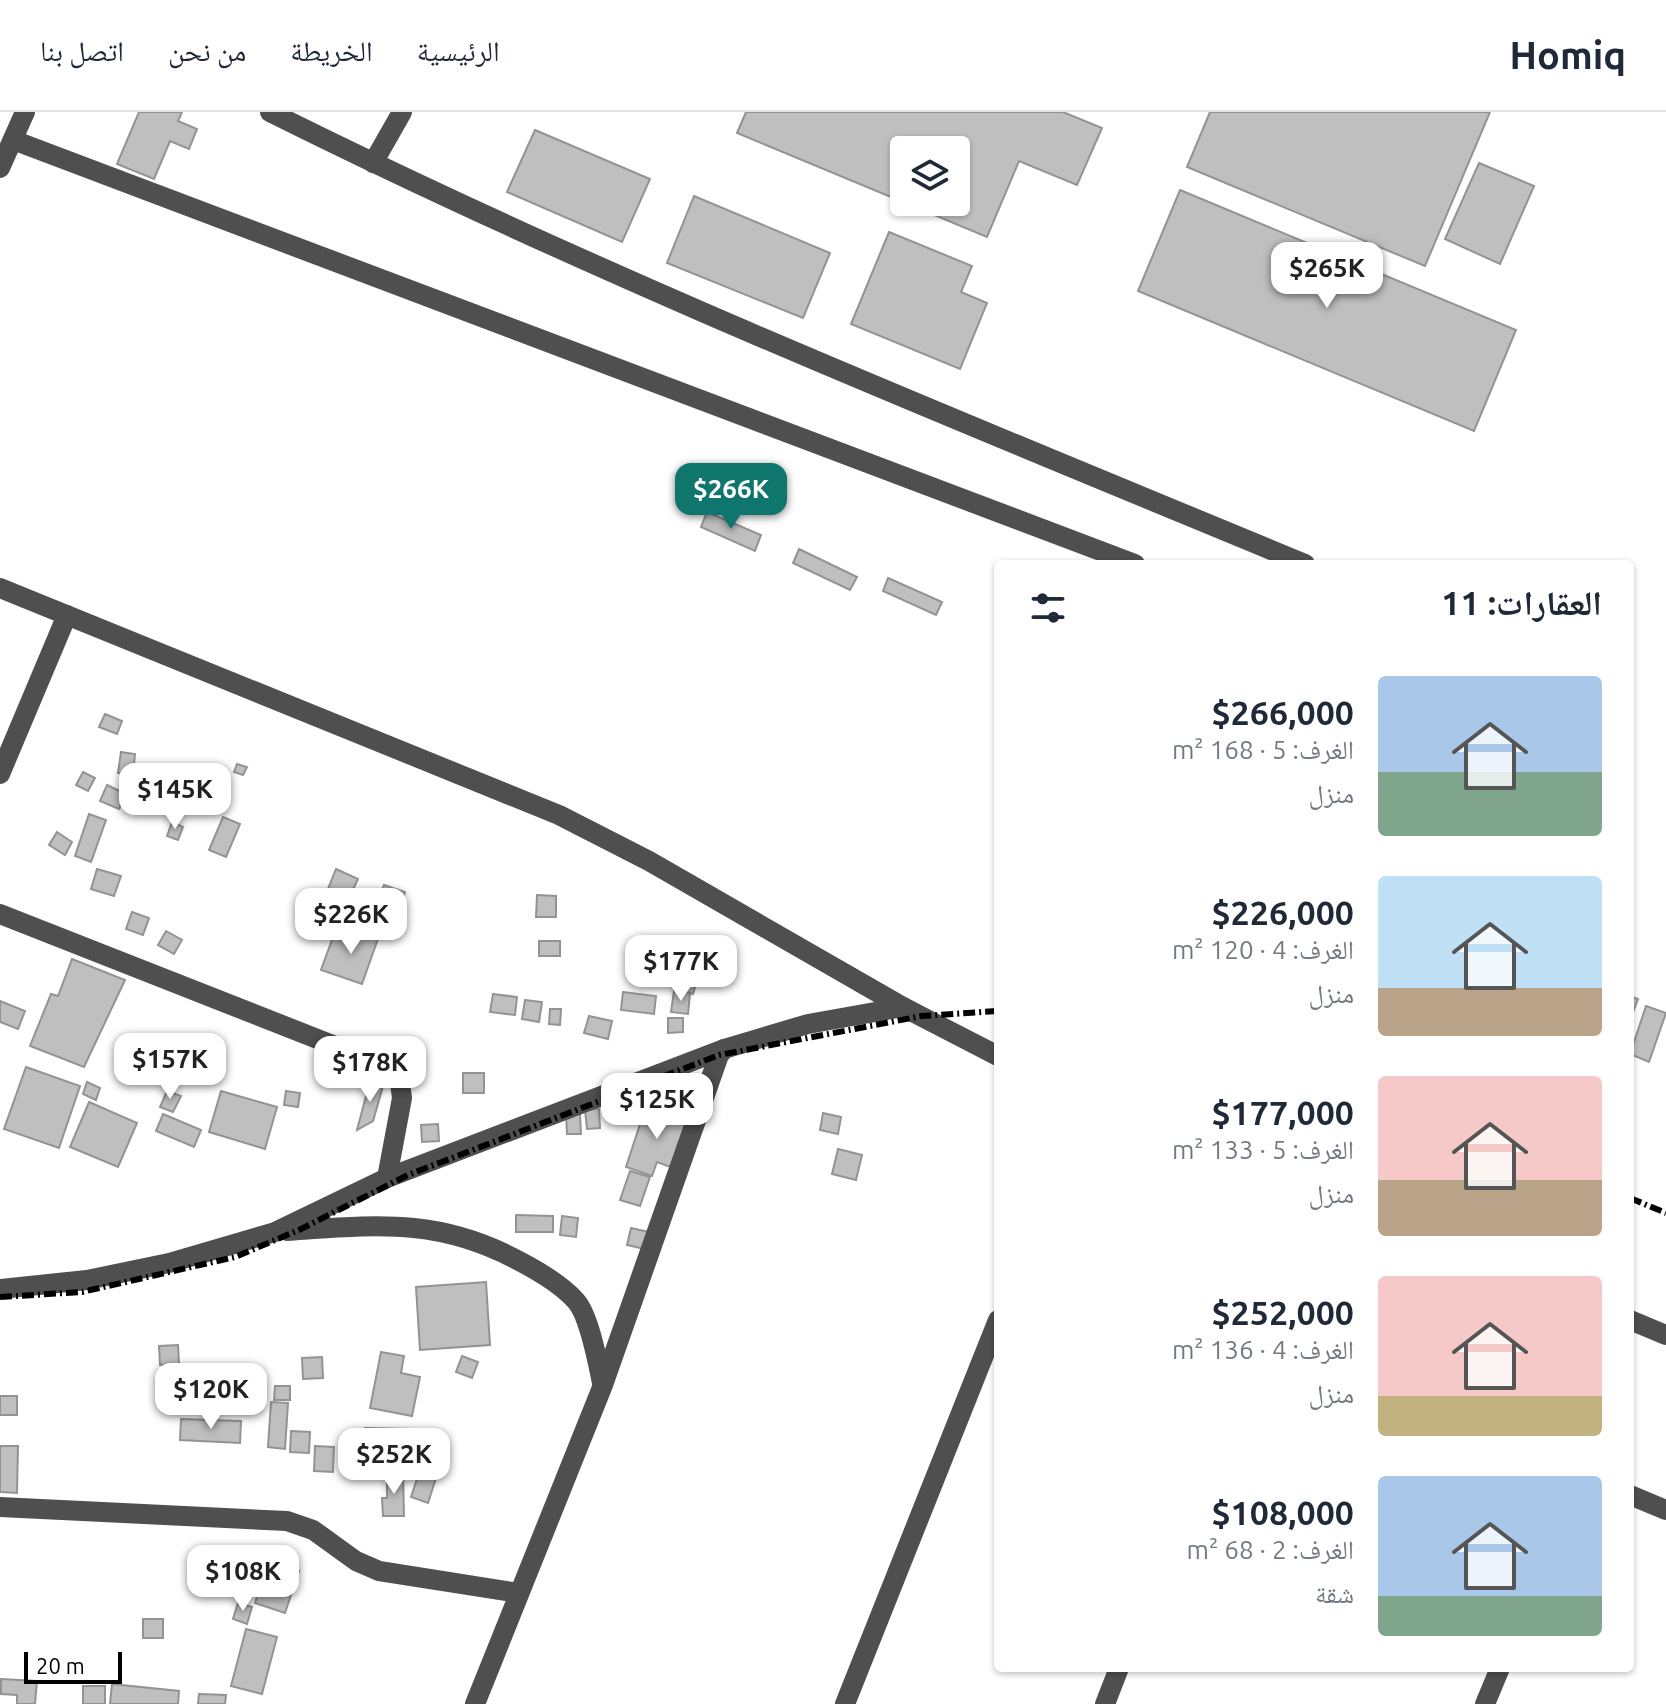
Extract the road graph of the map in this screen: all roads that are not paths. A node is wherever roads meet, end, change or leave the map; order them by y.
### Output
1 (25, 112) edge
2 (270, 112) edge
3 (402, 112) edge
4 (13, 140) junction
5 (373, 163) junction
6 (0, 168) edge
7 (1124, 560) edge
8 (1295, 560) edge
9 (0, 588) edge
10 (67, 615) junction
11 (0, 774) edge
12 (0, 914) edge
13 (903, 1007) junction
14 (724, 1049) junction
15 (994, 1054) edge
16 (387, 1178) junction
17 (275, 1232) junction
18 (0, 1289) edge
19 (1634, 1322) edge
20 (994, 1330) edge
21 (1666, 1335) edge
22 (603, 1385) junction
23 (1634, 1497) edge
24 (0, 1507) edge
25 (1666, 1510) edge
26 (519, 1593) junction
27 (1117, 1672) edge
28 (1498, 1672) edge
29 (475, 1704) edge
30 (845, 1704) edge
31 (1105, 1704) edge
32 (1485, 1704) edge

1 - 4 street
2 - 5 street
3 - 5 street
4 - 6 street
4 - 7 street
5 - 8 street
9 - 10 street
10 - 11 street
10 - 13 street
12 - 16 street
13 - 14 street
13 - 15 street
14 - 16 street
14 - 22 street
16 - 17 street
17 - 18 street
17 - 22 street
19 - 21 street
20 - 30 street
22 - 26 street
23 - 25 street
24 - 26 street
26 - 29 street
27 - 31 street
28 - 32 street

